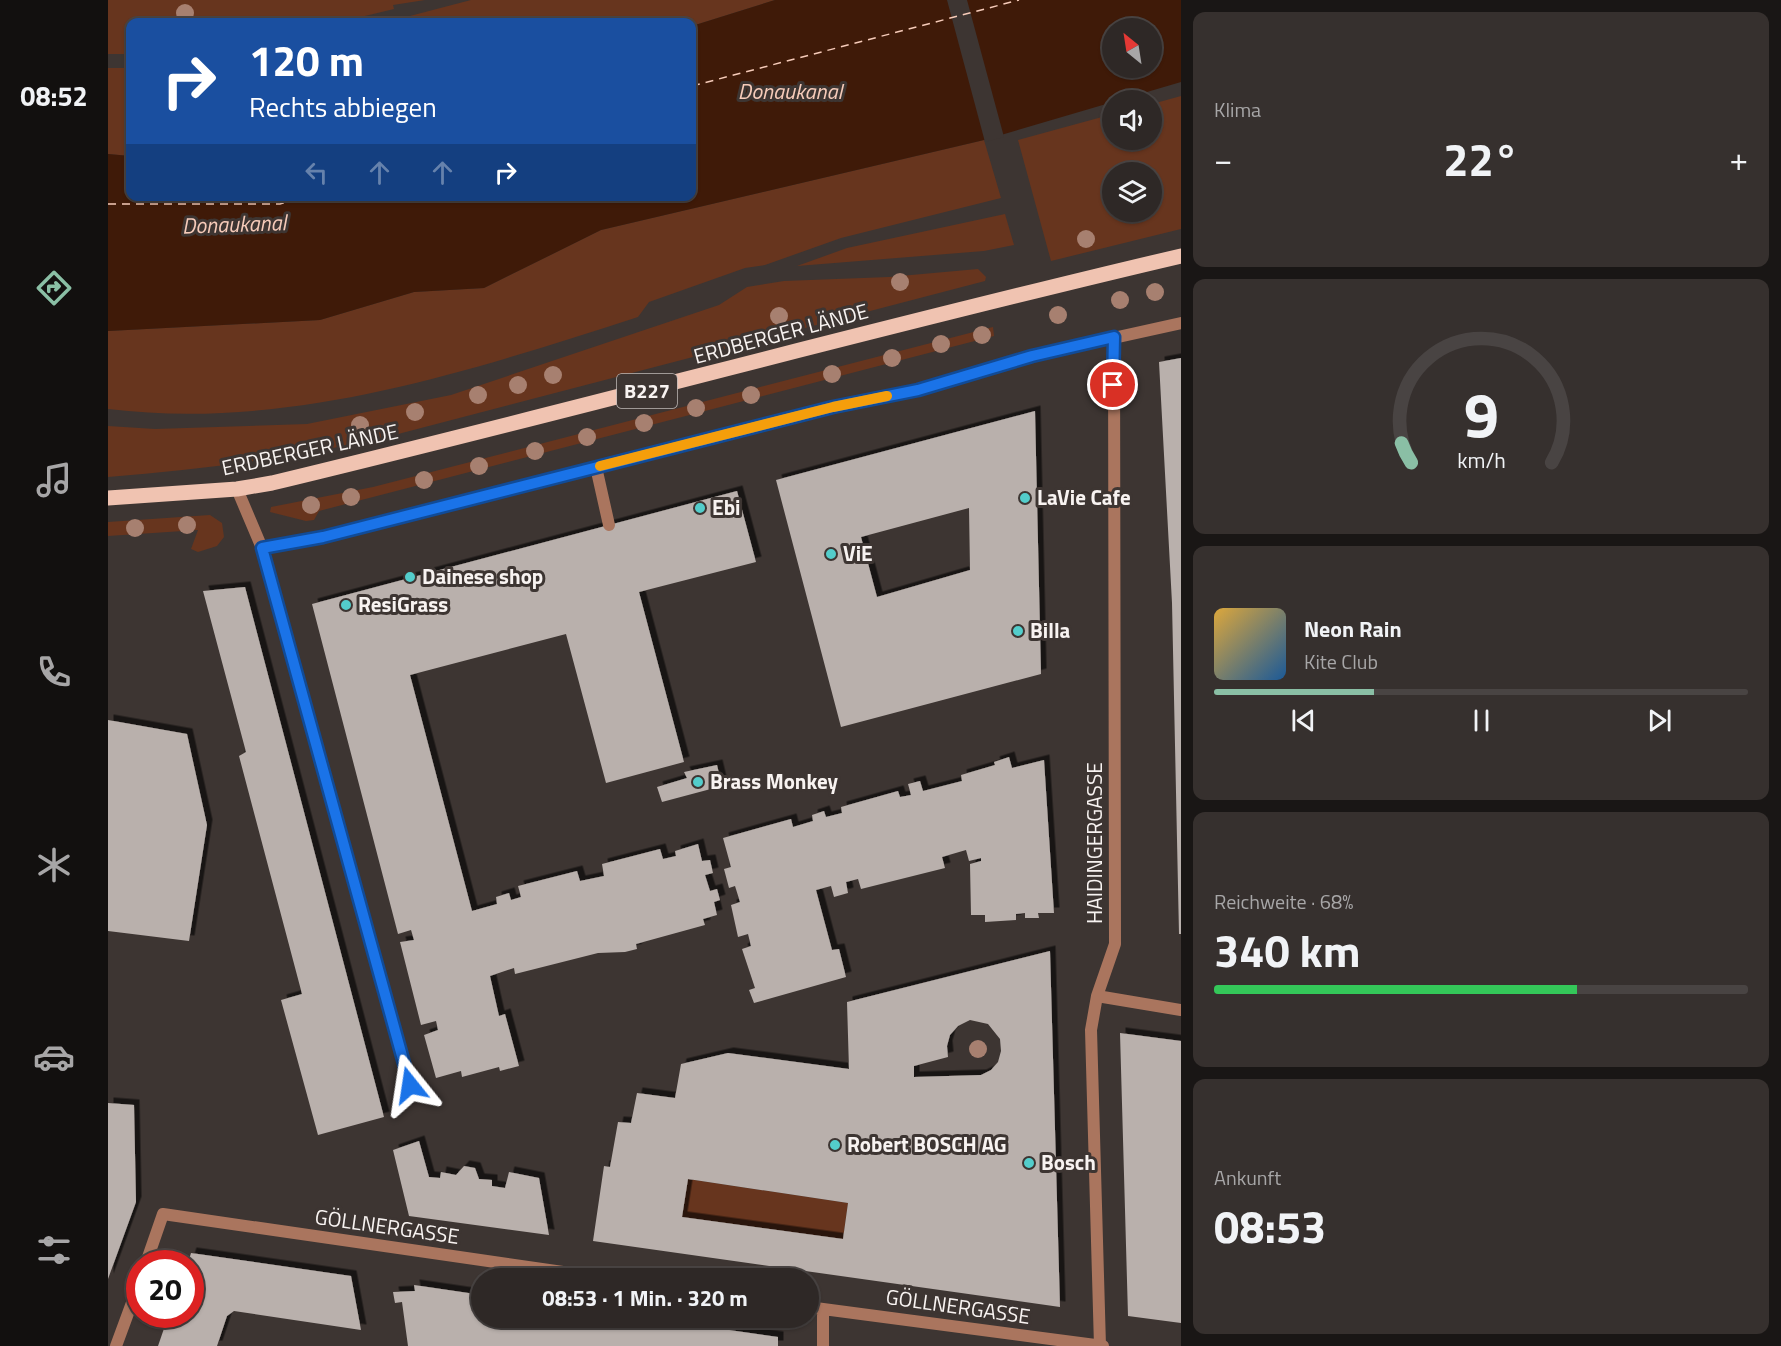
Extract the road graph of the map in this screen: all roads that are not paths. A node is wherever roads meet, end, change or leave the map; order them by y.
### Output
1 (1181, 256) edge
2 (1181, 323) edge
3 (1114, 337) junction
4 (596, 467) junction
5 (237, 489) junction
6 (108, 498) edge
7 (609, 525) dead end
8 (262, 548) junction
9 (1096, 996) junction
10 (1181, 1010) edge
11 (410, 1085) dead end
12 (151, 1250) edge
13 (535, 1268) edge
14 (819, 1308) edge
15 (823, 1309) junction
16 (126, 1319) edge
17 (116, 1346) edge
18 (823, 1346) edge
19 (1101, 1346) edge

1 - 5 main road, ERDBERGER LÄNDE / B227
2 - 3 street
3 - 4 street
3 - 9 street, HAIDINGERGASSE
4 - 7 street
4 - 8 street
5 - 6 main road, ERDBERGER LÄNDE / B227
5 - 8 street
8 - 11 street
9 - 10 street
9 - 19 street, HAIDINGERGASSE
12 - 13 street, GÖLLNERGASSE
14 - 15 street, GÖLLNERGASSE
15 - 18 street
15 - 19 street, GÖLLNERGASSE
16 - 17 street

